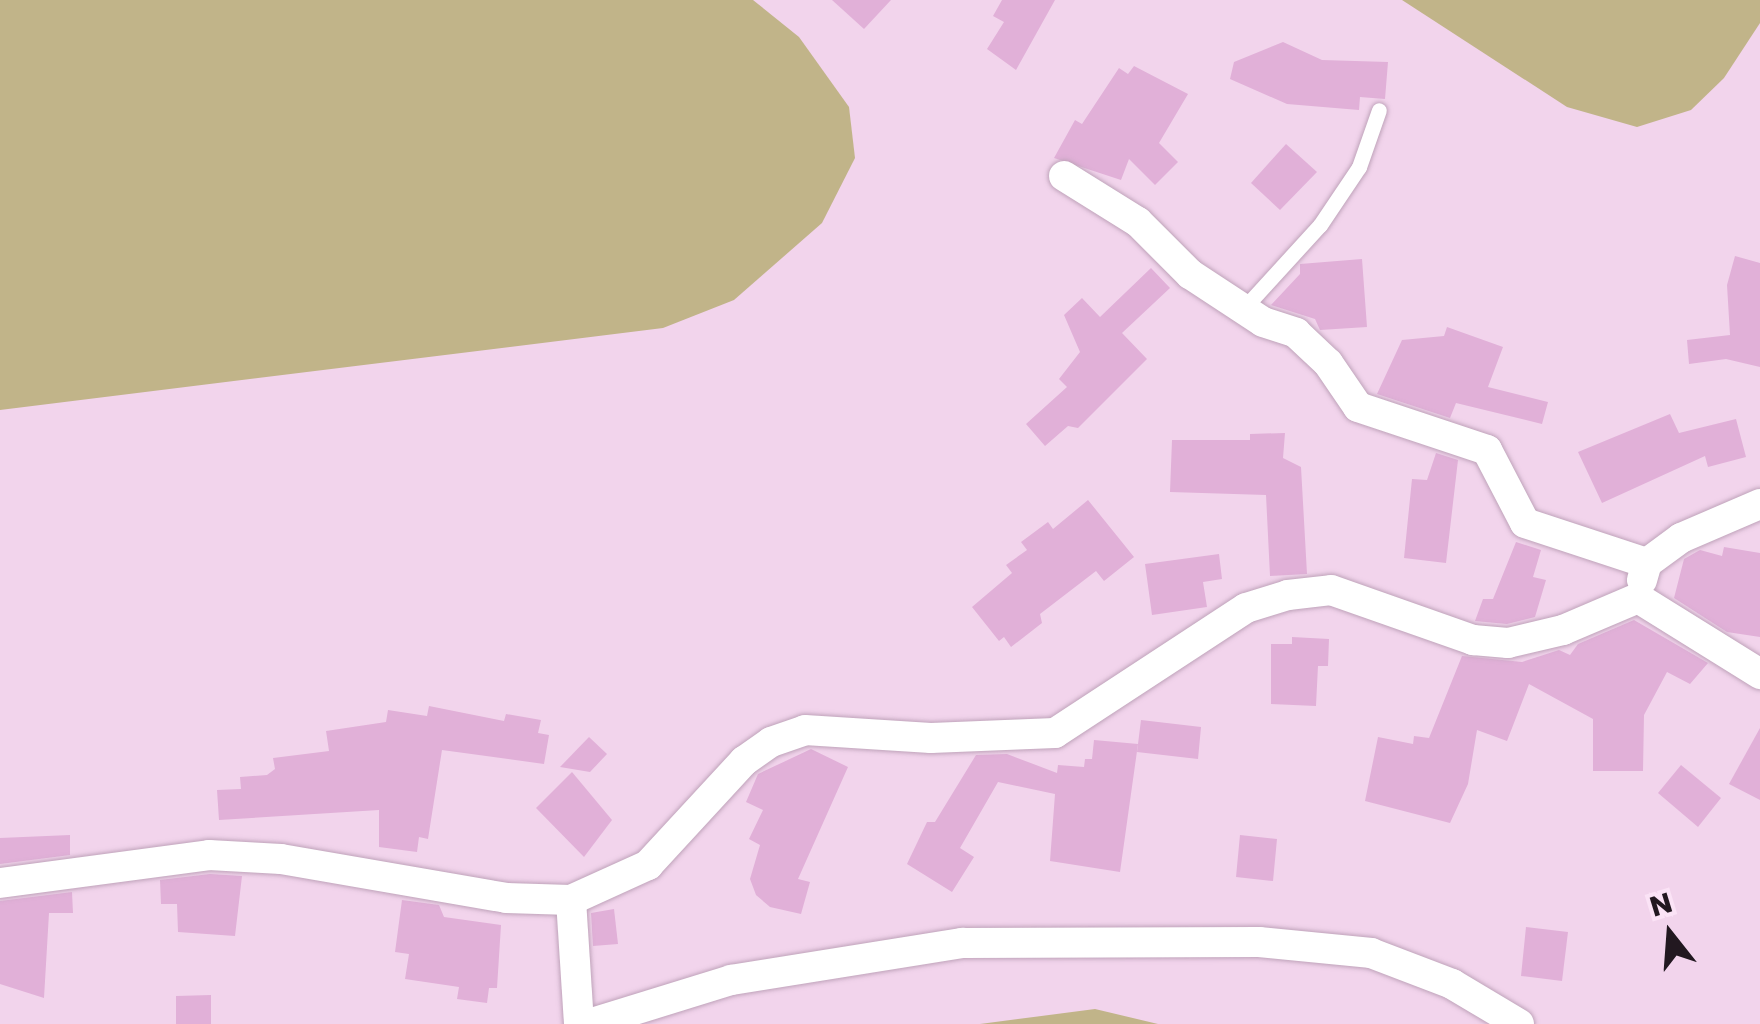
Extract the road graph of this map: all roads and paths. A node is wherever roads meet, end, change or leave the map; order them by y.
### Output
1 (1380, 110) dead end
2 (1064, 176) dead end
3 (1245, 307) junction
4 (1760, 504) edge
5 (1647, 563) junction
6 (1638, 598) junction
7 (1760, 674) edge
8 (0, 883) edge
9 (571, 900) junction
10 (578, 1024) edge
11 (589, 1024) edge
12 (1520, 1024) edge

1 - 3 lane
2 - 3 street
3 - 5 street
4 - 5 street
5 - 6 street
6 - 7 street
6 - 9 street
8 - 9 street
9 - 10 street
11 - 12 street

